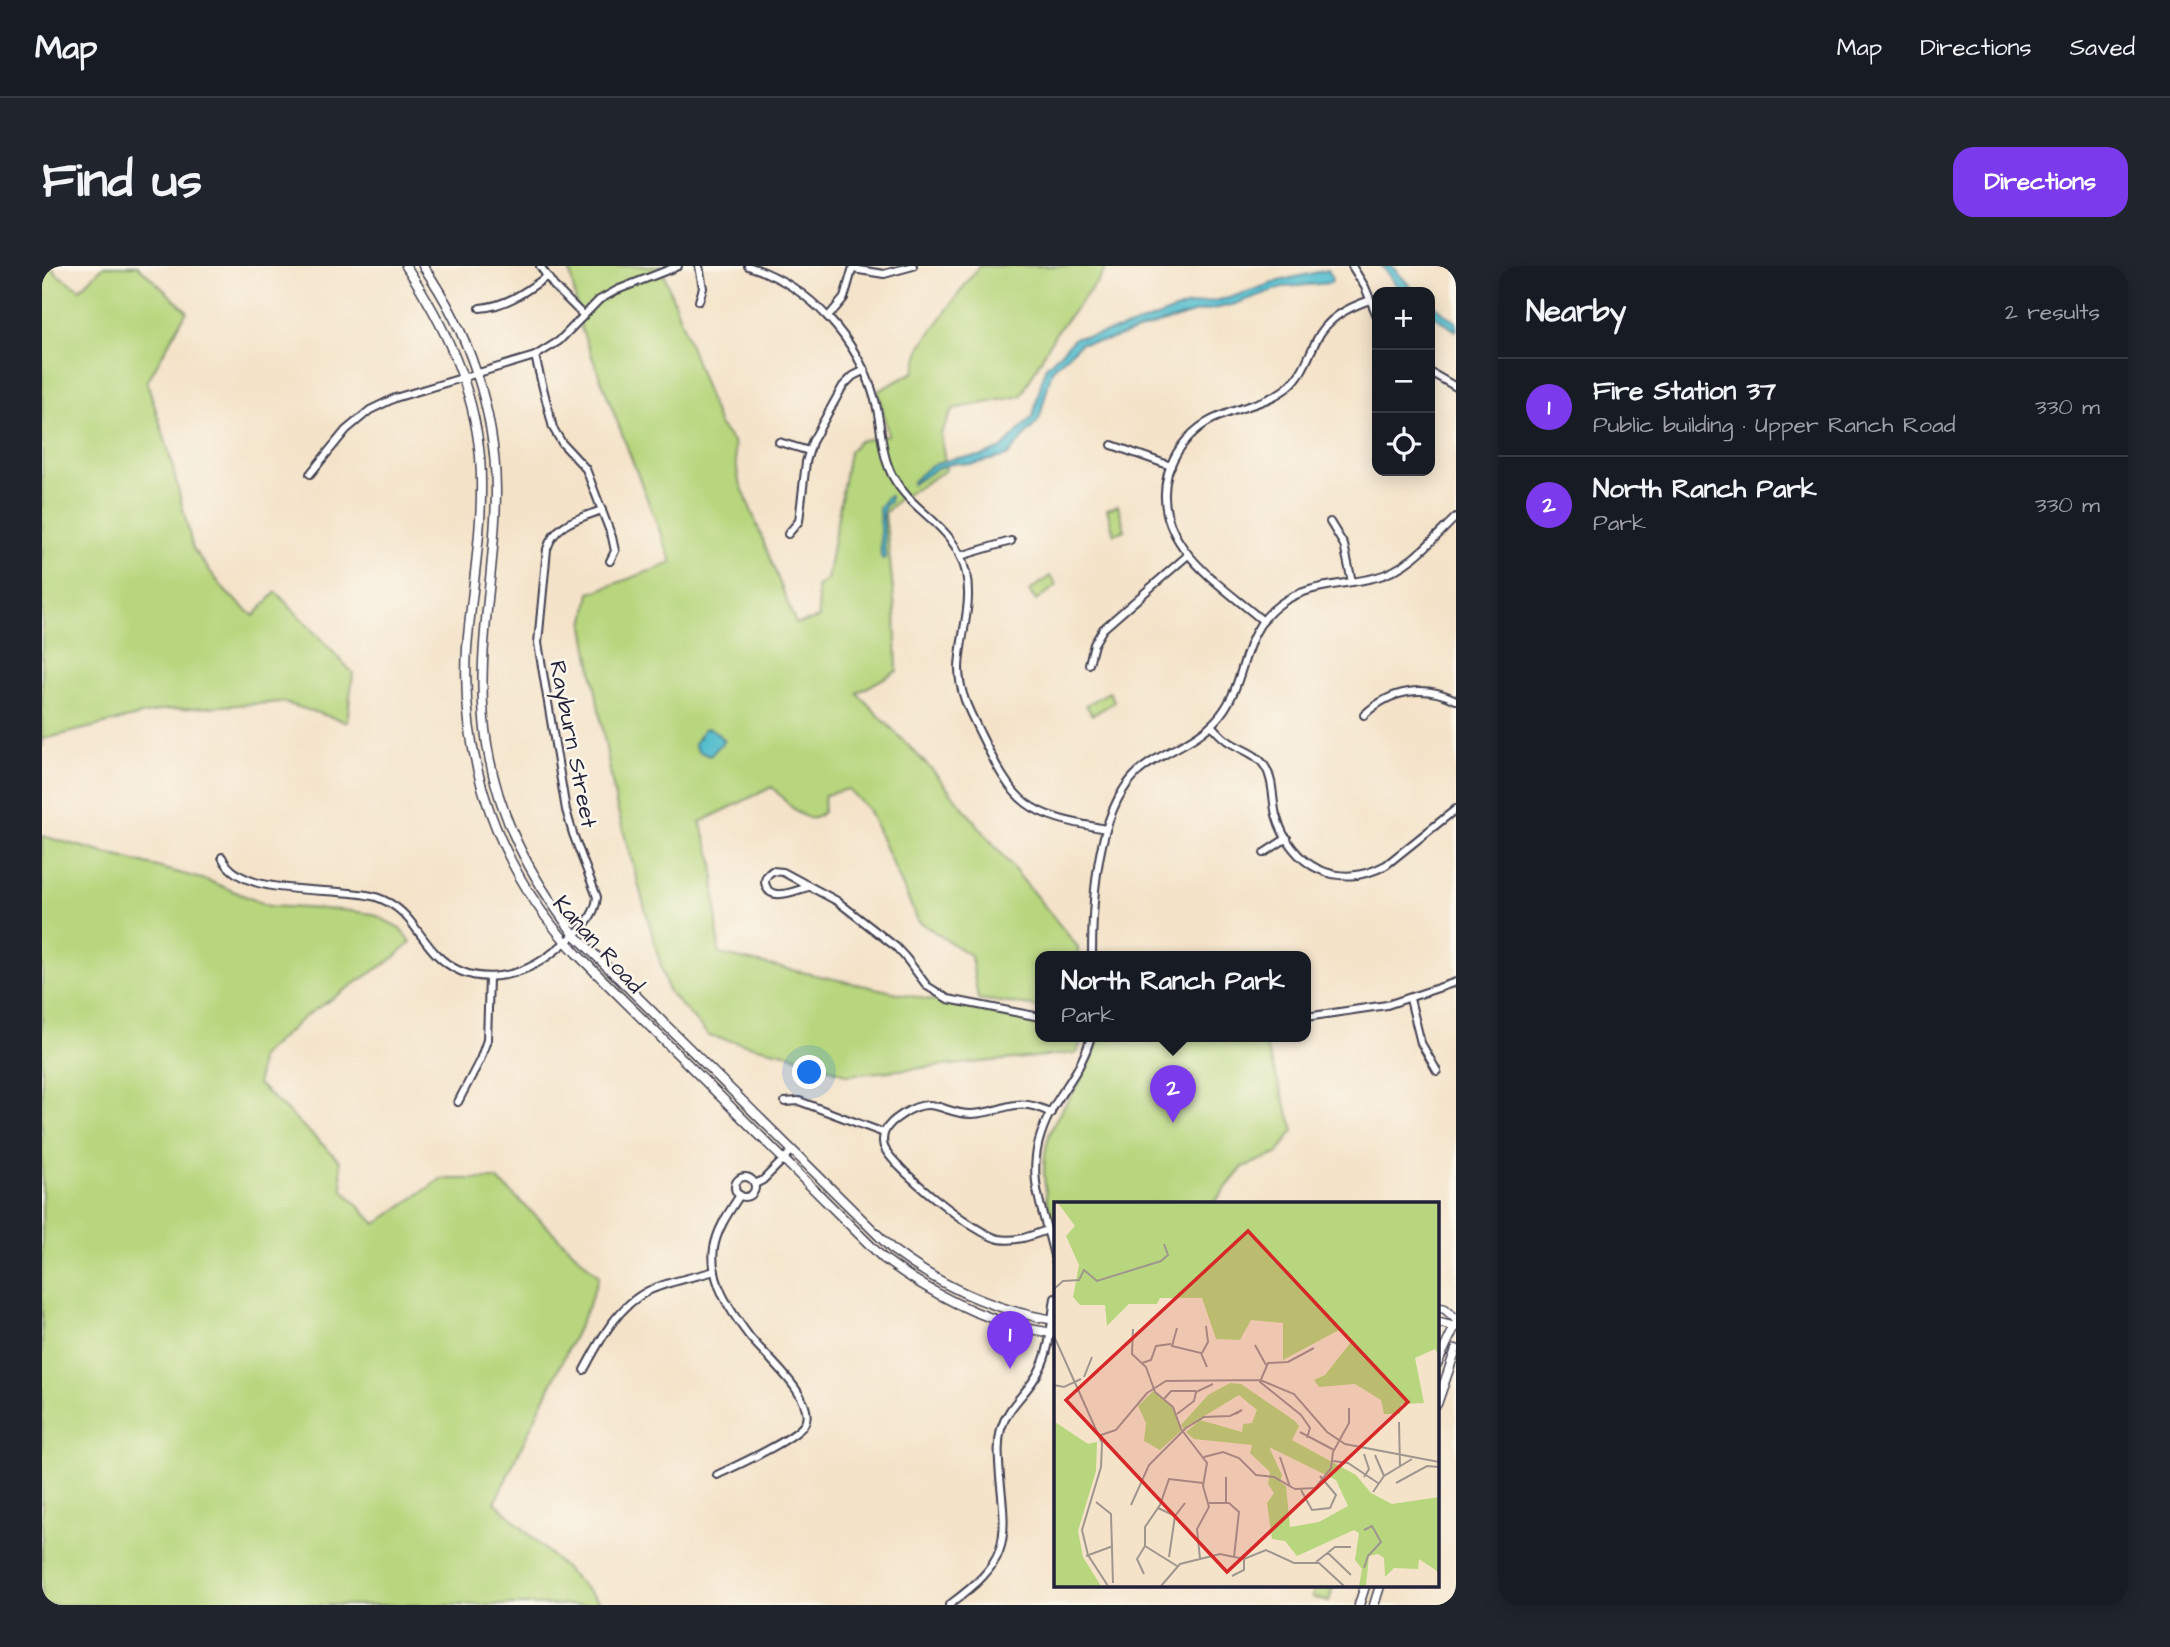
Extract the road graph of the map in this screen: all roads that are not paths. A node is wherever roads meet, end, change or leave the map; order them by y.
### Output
1 (406, 266) edge
2 (424, 266) edge
3 (540, 266) edge
4 (678, 266) edge
5 (699, 266) edge
6 (748, 266) edge
7 (913, 266) edge
8 (1352, 266) edge
9 (764, 268) edge
10 (853, 268) edge
11 (546, 277) junction
12 (1370, 300) junction
13 (699, 301) dead end
14 (1372, 305) edge
15 (480, 308) dead end
16 (583, 315) junction
17 (828, 317) junction
18 (535, 356) junction
19 (864, 370) junction
20 (477, 373) junction
21 (1435, 375) edge
22 (462, 377) junction
23 (1456, 387) edge
24 (779, 442) dead end
25 (1112, 445) dead end
26 (808, 451) junction
27 (1171, 466) junction
28 (310, 474) dead end
29 (602, 510) junction
30 (1456, 517) edge
31 (1331, 522) dead end
32 (788, 534) dead end
33 (1011, 541) dead end
34 (1188, 555) junction
35 (960, 556) junction
36 (610, 561) dead end
37 (1352, 582) junction
38 (1263, 621) junction
39 (1089, 664) dead end
40 (1456, 699) edge
41 (1364, 715) dead end
42 (1211, 725) junction
43 (1456, 809) edge
44 (1106, 829) junction
45 (1287, 838) junction
46 (1264, 853) dead end
47 (222, 857) dead end
48 (808, 887) junction
49 (574, 934) junction
50 (565, 942) junction
51 (1092, 951) edge
52 (489, 978) junction
53 (1456, 982) edge
54 (1410, 999) junction
55 (1035, 1016) edge
56 (1311, 1016) edge
57 (1089, 1042) edge
58 (1437, 1071) dead end
59 (458, 1102) dead end
60 (785, 1102) dead end
61 (1051, 1113) junction
62 (884, 1133) junction
63 (792, 1151) junction
64 (783, 1160) junction
65 (754, 1184) junction
66 (740, 1195) junction
67 (1047, 1230) junction
68 (1054, 1257) edge
69 (715, 1271) junction
70 (1438, 1307) edge
71 (1053, 1320) edge
72 (1438, 1322) edge
73 (1456, 1324) edge
74 (1053, 1333) edge
75 (1456, 1349) edge
76 (1438, 1362) edge
77 (584, 1370) dead end
78 (1438, 1401) edge
79 (717, 1475) dead end
80 (1364, 1588) edge
81 (1379, 1588) edge
82 (949, 1605) edge
83 (1359, 1605) edge
84 (1374, 1605) edge

1 - 22 main road, Kanan Road
2 - 20 main road, Kanan Road
3 - 11 street
4 - 16 street
5 - 13 street
6 - 9 street
7 - 10 street
8 - 12 street
9 - 17 street
10 - 17 street
11 - 15 street
11 - 16 street
12 - 14 street
12 - 27 street
16 - 18 street
17 - 19 street
18 - 20 street
18 - 29 street
19 - 26 street
19 - 35 street
20 - 22 street
20 - 49 main road, Kanan Road
21 - 23 street
22 - 28 street
22 - 50 main road, Kanan Road
24 - 26 street
25 - 27 street
26 - 32 street
27 - 34 street
29 - 36 street
29 - 49 street, Rayburn Street
30 - 37 street
31 - 37 street
33 - 35 street
34 - 38 street
34 - 39 street
35 - 44 street
37 - 38 street
38 - 42 street
40 - 41 street
42 - 44 street
42 - 45 street
43 - 45 street
44 - 51 street
45 - 46 street
47 - 52 street, Rayburn Street
48 - 48 street
48 - 55 street
49 - 50 street, Rayburn Street
49 - 63 main road, Kanan Road
50 - 52 street, Rayburn Street
50 - 64 main road, Kanan Road
52 - 59 street
53 - 54 street
54 - 56 street
54 - 58 street
57 - 61 street
60 - 62 street
61 - 62 street
61 - 67 street
62 - 67 street
63 - 64 street
63 - 71 main road, Kanan Road
64 - 65 street
64 - 74 main road, Kanan Road
65 - 66 street
65 - 66 street
66 - 69 street
67 - 68 street
69 - 77 street
69 - 79 street
70 - 73 main road
71 - 74 street
72 - 73 main road
73 - 76 main road
74 - 82 street
75 - 78 main road
80 - 83 main road
81 - 84 main road

